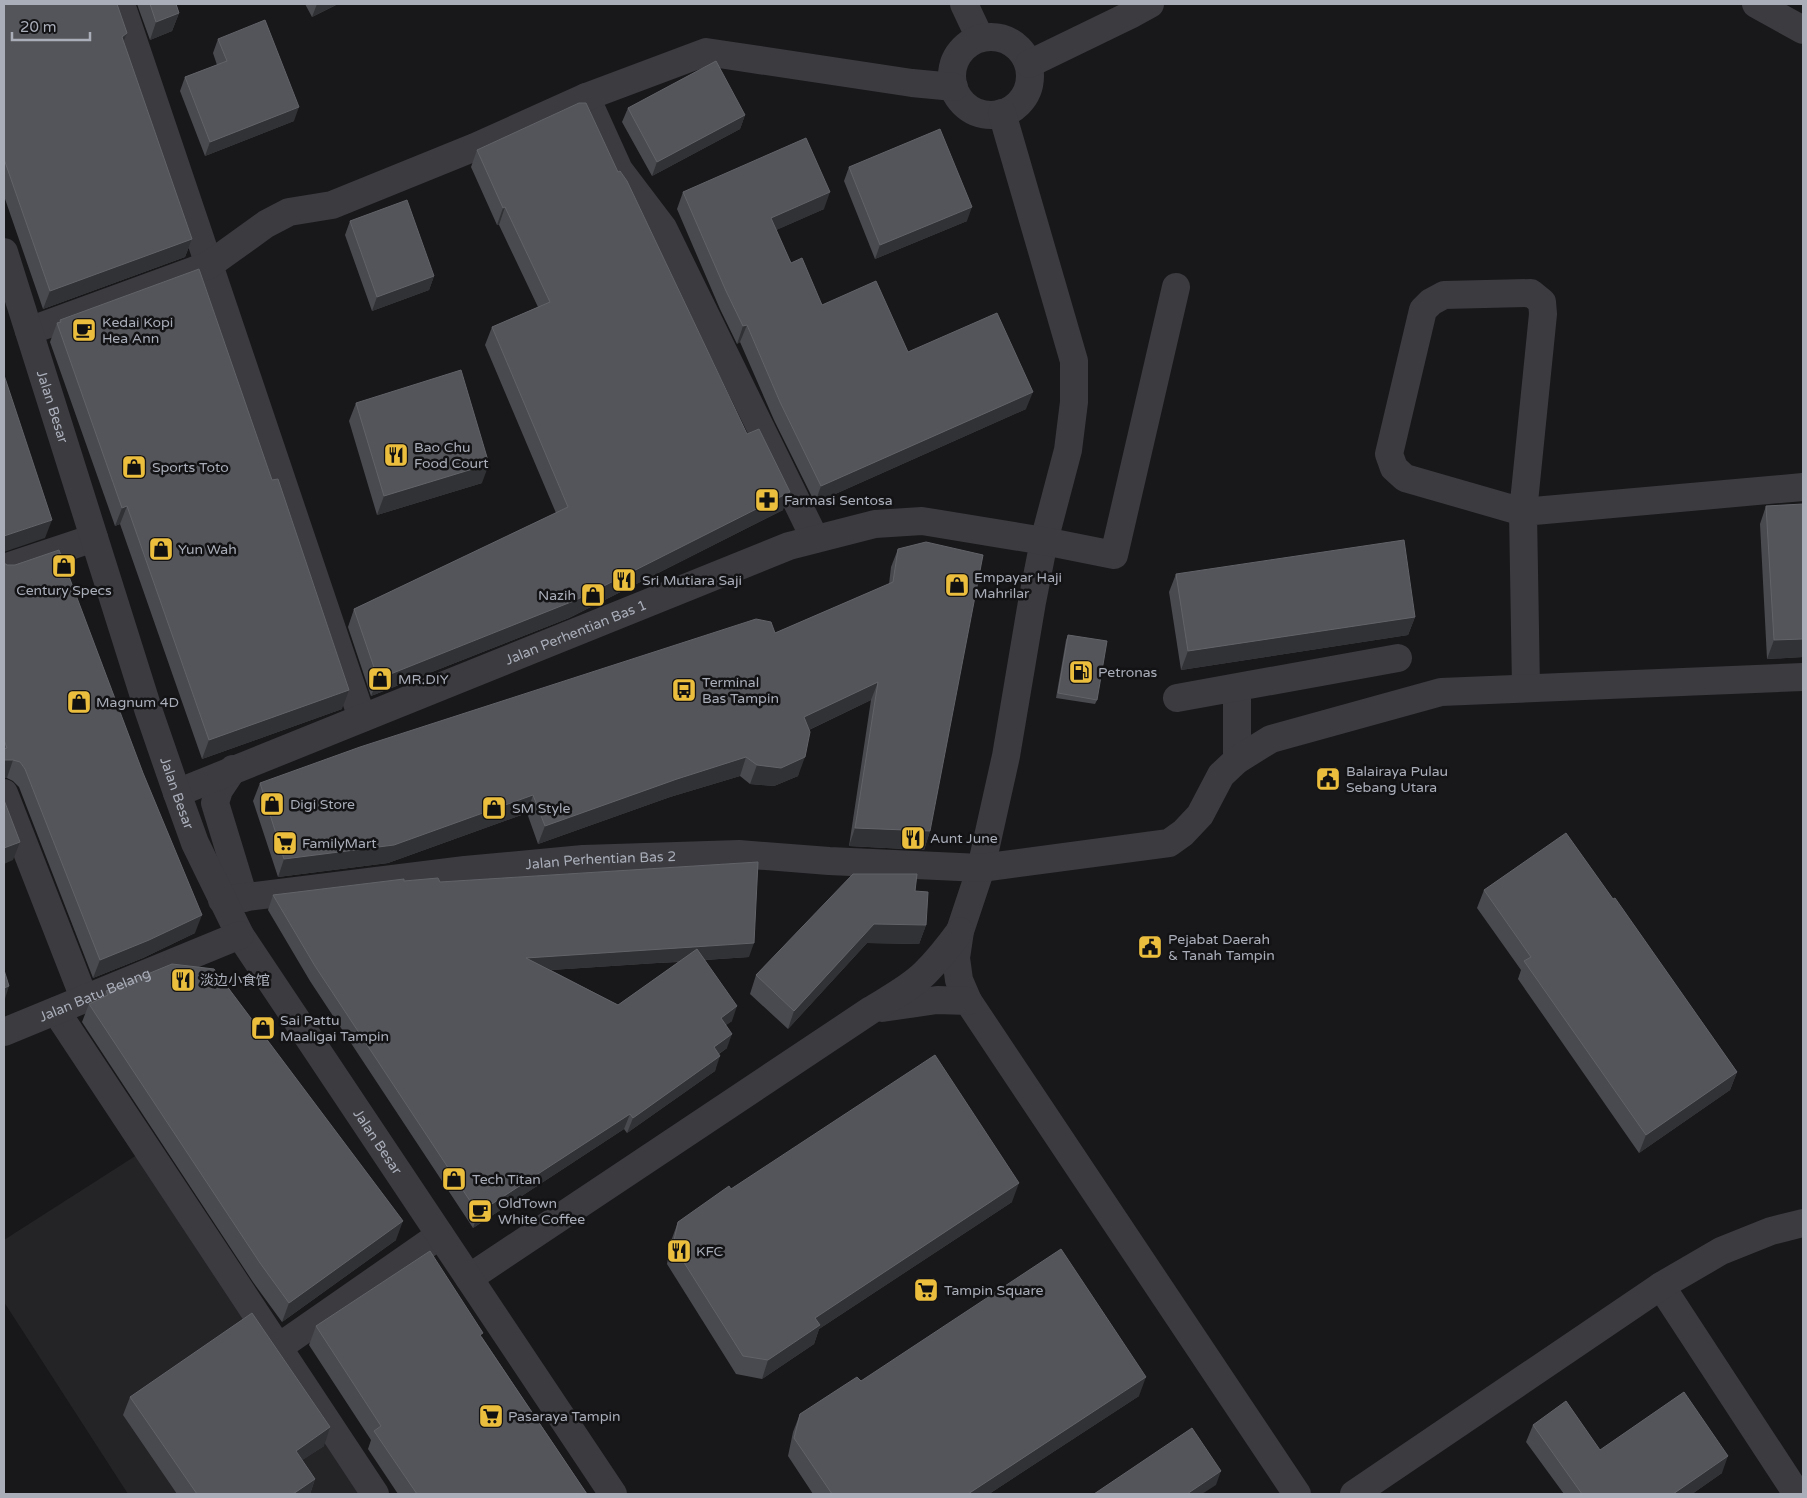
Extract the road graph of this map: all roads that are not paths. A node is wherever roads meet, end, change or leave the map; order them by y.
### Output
1 (121, 4) edge
2 (964, 4) edge
3 (1150, 4) edge
4 (1756, 4) edge
5 (1803, 30) edge
6 (980, 38) junction
7 (1029, 64) junction
8 (954, 87) junction
9 (586, 97) junction
10 (1002, 113) junction
11 (4, 252) edge
12 (209, 265) junction
13 (1176, 287) dead end
14 (29, 331) junction
15 (1803, 487) edge
16 (1523, 512) junction
17 (94, 538) junction
18 (814, 538) junction
19 (1044, 542) junction
20 (4, 568) edge
21 (1398, 658) dead end
22 (1803, 677) edge
23 (1236, 688) junction
24 (1526, 688) junction
25 (1177, 698) dead end
26 (362, 718) junction
27 (1237, 760) junction
28 (233, 770) junction
29 (177, 792) junction
30 (4, 793) edge
31 (981, 868) junction
32 (233, 899) junction
33 (960, 931) junction
34 (240, 935) junction
35 (84, 998) junction
36 (968, 1001) junction
37 (871, 1010) junction
38 (56, 1011) junction
39 (4, 1032) edge
40 (1803, 1223) edge
41 (440, 1235) junction
42 (469, 1278) junction
43 (1662, 1286) junction
44 (279, 1347) junction
45 (375, 1494) edge
46 (614, 1494) edge
47 (1297, 1494) edge
48 (1354, 1494) edge
49 (1798, 1494) edge

1 - 12 street
2 - 6 street
3 - 7 street
4 - 5 street
6 - 7 street
6 - 8 street
7 - 10 street
8 - 9 street
8 - 10 street
9 - 12 street
9 - 18 street
10 - 19 street
11 - 14 street, Jalan Besar
12 - 14 street
12 - 26 street
13 - 19 street, Jalan Perhentian Bas 1
14 - 17 street, Jalan Besar
15 - 16 street
16 - 16 street
16 - 24 street
17 - 20 street
17 - 29 street, Jalan Besar
18 - 19 street, Jalan Perhentian Bas 1
18 - 26 street, Jalan Perhentian Bas 1
19 - 31 street
21 - 23 street
22 - 24 street, Jalan Perhentian Bas 2
23 - 25 street
23 - 27 street
24 - 27 street, Jalan Perhentian Bas 2
26 - 28 street, Jalan Perhentian Bas 1
27 - 31 street, Jalan Perhentian Bas 2
28 - 29 street, Jalan Perhentian Bas 1
28 - 32 street
29 - 32 street, Jalan Besar
30 - 35 street
31 - 32 street, Jalan Perhentian Bas 2
31 - 33 street
32 - 34 street, Jalan Besar
33 - 36 street
33 - 37 street
34 - 35 street, Jalan Batu Belang
34 - 41 street, Jalan Besar
35 - 38 street, Jalan Batu Belang
36 - 37 street
36 - 47 street
37 - 42 street
38 - 39 street, Jalan Batu Belang
38 - 44 street
40 - 43 street
41 - 42 street, Jalan Besar
41 - 44 street
42 - 46 street, Jalan Besar
43 - 48 street
43 - 49 street
44 - 45 street

